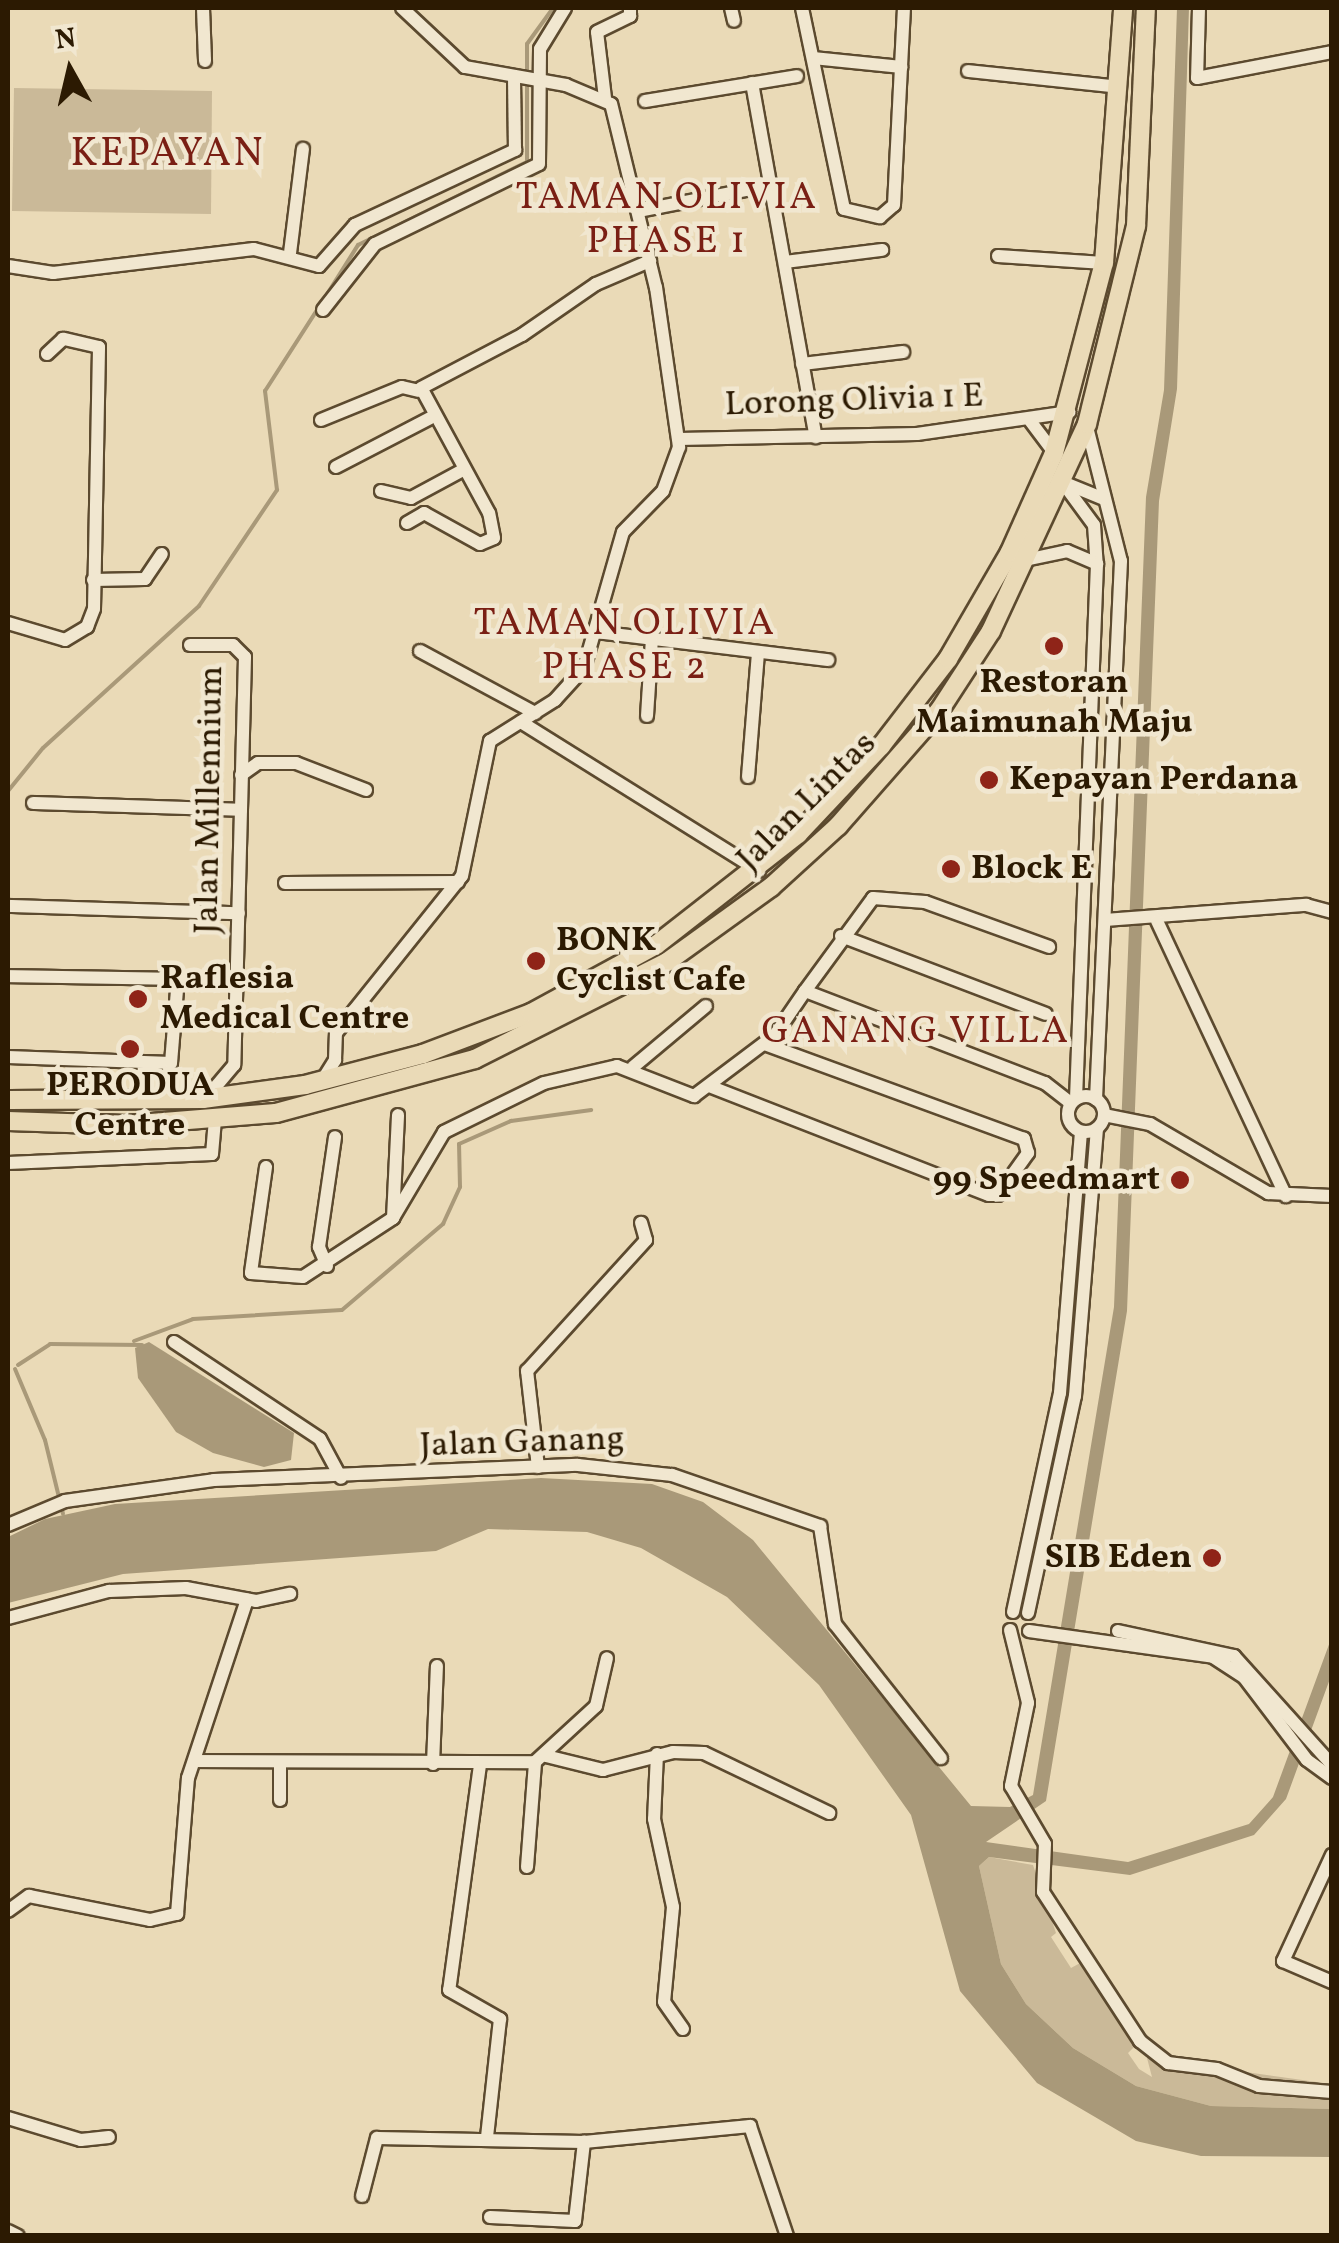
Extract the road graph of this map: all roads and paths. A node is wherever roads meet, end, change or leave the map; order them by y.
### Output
1 (204, 8) edge
2 (402, 8) edge
3 (565, 8) edge
4 (630, 8) edge
5 (802, 8) edge
6 (904, 8) edge
7 (1123, 8) edge
8 (1146, 8) edge
9 (1199, 8) edge
10 (1332, 52) edge
11 (813, 58) junction
12 (204, 62) dead end
13 (902, 66) junction
14 (968, 72) dead end
15 (516, 76) junction
16 (797, 76) dead end
17 (540, 79) junction
18 (752, 83) junction
19 (1119, 87) junction
20 (605, 98) junction
21 (645, 101) dead end
22 (303, 148) dead end
23 (771, 185) junction
24 (639, 211) junction
25 (882, 250) dead end
26 (290, 253) junction
27 (998, 256) dead end
28 (650, 261) junction
29 (785, 262) junction
30 (1104, 263) junction
31 (8, 266) edge
32 (1129, 269) junction
33 (323, 310) dead end
34 (1090, 329) junction
35 (903, 352) dead end
36 (46, 354) dead end
37 (802, 364) junction
38 (418, 391) junction
39 (1069, 412) junction
40 (430, 418) junction
41 (321, 420) dead end
42 (1031, 422) junction
43 (1087, 424) junction
44 (816, 436) junction
45 (679, 439) junction
46 (1054, 453) junction
47 (336, 466) dead end
48 (463, 470) junction
49 (1044, 475) junction
50 (1063, 482) junction
51 (381, 491) dead end
52 (1106, 501) junction
53 (407, 523) dead end
54 (162, 554) dead end
55 (1030, 559) junction
56 (1096, 564) junction
57 (94, 580) junction
58 (8, 622) edge
59 (596, 632) junction
60 (652, 639) junction
61 (190, 645) dead end
62 (420, 651) dead end
63 (758, 652) junction
64 (828, 660) dead end
65 (535, 713) junction
66 (646, 716) dead end
67 (521, 722) junction
68 (242, 775) junction
69 (748, 777) dead end
70 (366, 790) dead end
71 (33, 803) dead end
72 (241, 810) junction
73 (758, 871) junction
74 (458, 882) junction
75 (285, 883) dead end
76 (718, 902) junction
77 (10, 906) edge
78 (1332, 912) edge
79 (239, 914) junction
80 (734, 917) junction
81 (1105, 920) junction
82 (1150, 922) junction
83 (840, 936) junction
84 (1049, 947) dead end
85 (8, 976) edge
86 (178, 978) junction
87 (237, 980) junction
88 (805, 992) junction
89 (706, 1006) dead end
90 (1046, 1014) dead end
91 (765, 1044) junction
92 (336, 1054) junction
93 (8, 1057) edge
94 (234, 1065) junction
95 (634, 1067) junction
96 (360, 1072) junction
97 (322, 1081) junction
98 (709, 1086) junction
99 (260, 1092) junction
100 (8, 1100) edge
101 (203, 1100) junction
102 (1096, 1100) junction
103 (1074, 1101) junction
104 (398, 1114) dead end
105 (1110, 1116) junction
106 (215, 1120) junction
107 (9, 1122) edge
108 (1096, 1129) junction
109 (1081, 1132) junction
110 (334, 1137) dead end
111 (8, 1163) edge
112 (266, 1167) dead end
113 (1286, 1196) junction
114 (1332, 1196) edge
115 (393, 1218) junction
116 (641, 1223) dead end
117 (327, 1266) junction
118 (174, 1342) dead end
119 (538, 1467) junction
120 (341, 1478) junction
121 (8, 1525) edge
122 (290, 1594) dead end
123 (247, 1600) junction
124 (8, 1618) edge
125 (1024, 1625) junction
126 (607, 1658) dead end
127 (437, 1666) dead end
128 (657, 1754) junction
129 (1310, 1756) junction
130 (941, 1758) dead end
131 (540, 1759) junction
132 (194, 1761) junction
133 (280, 1762) junction
134 (433, 1764) junction
135 (480, 1765) junction
136 (1332, 1765) edge
137 (1332, 1778) edge
138 (280, 1800) dead end
139 (828, 1813) dead end
140 (1332, 1855) edge
141 (527, 1866) dead end
142 (8, 1911) edge
143 (1332, 1982) edge
144 (683, 2029) dead end
145 (1332, 2092) edge
146 (8, 2118) edge
147 (487, 2136) junction
148 (109, 2137) dead end
149 (584, 2142) junction
150 (362, 2196) dead end
151 (490, 2217) dead end
152 (8, 2232) edge
153 (18, 2236) edge
154 (787, 2236) edge

1 - 12 street
2 - 15 street
3 - 17 street
4 - 20 street
5 - 11 street
6 - 13 street
7 - 19 highway, Jalan Lintas
8 - 32 highway, Jalan Lintas
9 - 10 street
11 - 13 street
11 - 13 street
14 - 19 street
15 - 17 street
15 - 26 street
16 - 18 street
17 - 20 street
17 - 33 street
18 - 21 street
18 - 23 street
19 - 30 highway, Jalan Lintas
20 - 24 street
22 - 26 street
23 - 24 street
23 - 29 street
24 - 28 street
25 - 29 street
26 - 31 street
27 - 30 street
28 - 38 street
28 - 45 street
29 - 37 street
30 - 34 highway, Jalan Lintas
32 - 34 highway
32 - 43 highway, Jalan Lintas
34 - 39 highway, Jalan Lintas
35 - 37 street
36 - 57 street
37 - 44 street
38 - 40 street
38 - 41 street
39 - 42 street, Lorong Olivia 1 E
39 - 46 highway, Jalan Lintas
40 - 47 street
40 - 48 street
42 - 44 street, Lorong Olivia 1 E
42 - 46 street, Lorong Olivia 1 E
43 - 50 highway, Jalan Lintas
43 - 52 street
44 - 45 street, Lorong Olivia 1 E
45 - 59 street
46 - 49 highway, Jalan Lintas
48 - 51 street
48 - 53 street
49 - 50 street
49 - 73 highway, Jalan Lintas
50 - 52 street
50 - 55 highway, Jalan Lintas
50 - 56 street
52 - 81 street
54 - 57 street
55 - 56 street
55 - 80 highway, Jalan Lintas
56 - 103 street
57 - 58 street
59 - 60 street
59 - 65 street
60 - 63 street
60 - 66 street
61 - 68 street, Jalan Millennium
62 - 65 street
63 - 64 street
63 - 69 street
65 - 67 street
67 - 73 street
67 - 74 street
68 - 70 street
68 - 72 street, Jalan Millennium
71 - 72 street
72 - 79 street, Jalan Millennium
73 - 76 highway, Jalan Lintas
74 - 75 street
74 - 92 street
76 - 80 highway
76 - 96 highway, Jalan Lintas
77 - 79 street
78 - 82 street
79 - 87 street, Jalan Millennium
80 - 106 highway, Jalan Lintas
81 - 82 street
81 - 102 street
82 - 113 street
83 - 84 street
83 - 88 street
83 - 90 street
85 - 86 street
86 - 87 street
86 - 93 street
87 - 94 street, Jalan Millennium
88 - 91 street
88 - 103 street
89 - 95 street
91 - 98 street
91 - 98 street
92 - 96 street
92 - 97 street
94 - 99 street
94 - 101 street
95 - 98 street
95 - 115 street
96 - 97 highway, Jalan Lintas
97 - 99 highway, Jalan Lintas
99 - 101 highway, Jalan Lintas
100 - 101 highway, Jalan Lintas
102 - 103 street
102 - 105 street
103 - 109 street
104 - 115 street
105 - 108 street
105 - 113 street
106 - 107 highway, Jalan Lintas
106 - 111 street
108 - 109 street
108 - 125 street
109 - 125 street
110 - 117 street
112 - 117 street
113 - 114 street
115 - 117 street
116 - 119 street
118 - 120 street
119 - 120 street, Jalan Ganang
119 - 130 street, Jalan Ganang
120 - 121 street, Jalan Ganang
122 - 123 street
123 - 124 street
123 - 132 street
125 - 129 street
125 - 145 street
126 - 131 street
127 - 134 street
128 - 131 street
128 - 139 street
128 - 144 street
129 - 136 street
129 - 137 street
131 - 135 street
131 - 141 street
132 - 133 street
132 - 142 street
133 - 134 street
133 - 138 street
134 - 135 street
135 - 147 street
140 - 143 street
146 - 148 street
147 - 149 street
147 - 150 street
149 - 151 street
149 - 154 street
152 - 153 street

